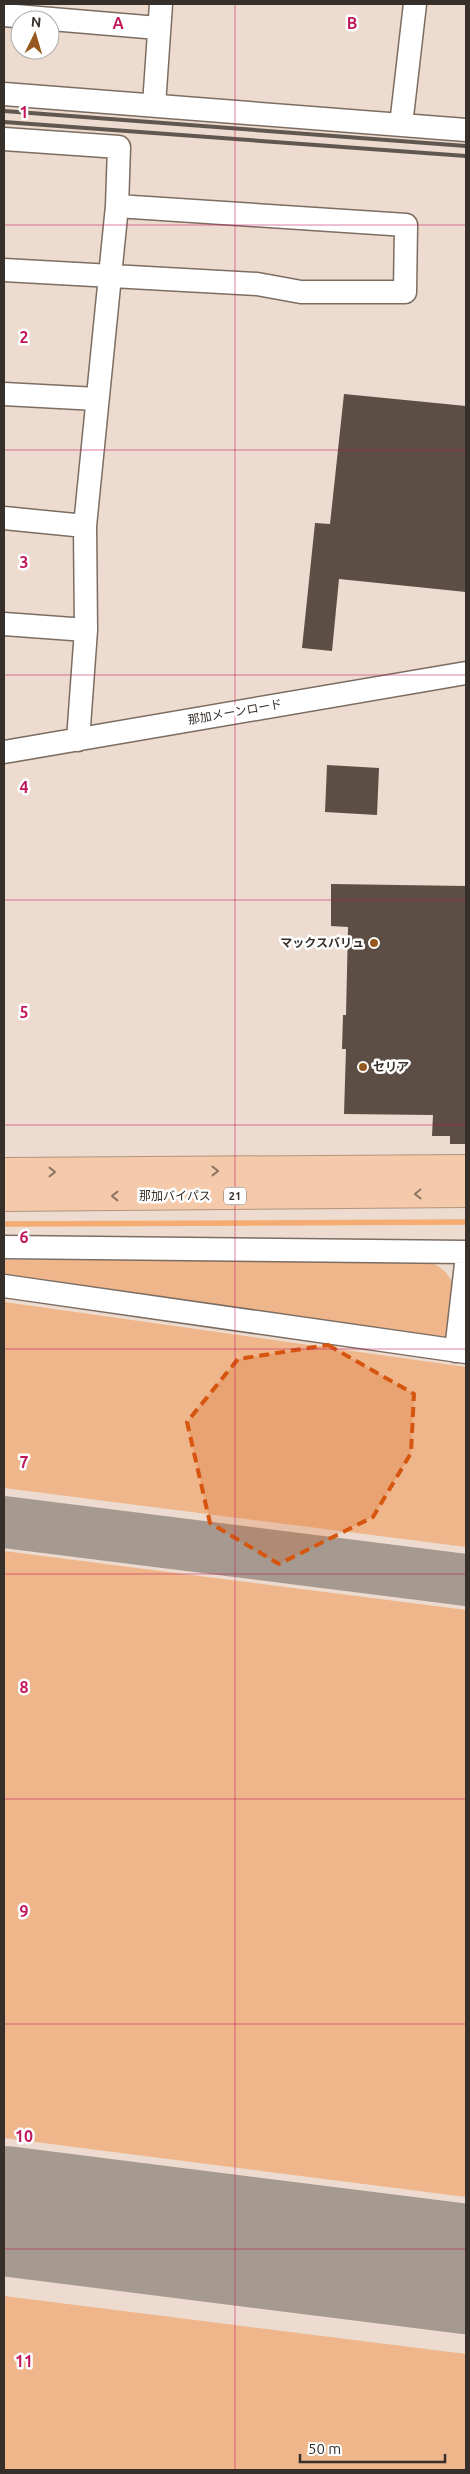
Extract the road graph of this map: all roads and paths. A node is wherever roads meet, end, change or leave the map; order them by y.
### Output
1 (161, 4) edge
2 (415, 4) edge
3 (4, 15) edge
4 (158, 28) junction
5 (4, 94) edge
6 (154, 105) junction
7 (401, 125) junction
8 (466, 130) edge
9 (4, 139) edge
10 (117, 206) junction
11 (4, 270) edge
12 (109, 277) junction
13 (4, 394) edge
14 (97, 399) junction
15 (4, 518) edge
16 (85, 526) junction
17 (4, 624) edge
18 (86, 630) junction
19 (466, 673) edge
20 (78, 740) junction
21 (4, 752) edge
22 (466, 1169) edge
23 (4, 1172) edge
24 (466, 1194) edge
25 (4, 1197) edge
26 (4, 1247) edge
27 (466, 1252) edge
28 (466, 1264) edge
29 (4, 1286) edge
30 (461, 1351) edge

1 - 4 street
2 - 7 street
3 - 4 street
4 - 6 street
5 - 6 street
6 - 7 street
7 - 8 street
9 - 10 street
10 - 12 street
10 - 12 street
11 - 12 street
12 - 14 street
13 - 14 street
14 - 16 street
15 - 16 street
16 - 18 street
17 - 18 street
18 - 20 street
19 - 20 street, 那加メーンロード
20 - 21 street, 那加メーンロード
23 -> 22 highway, 那加バイパス / 21
24 -> 25 highway, 那加バイパス / 21
26 - 27 street
28 - 30 street
29 - 30 street

